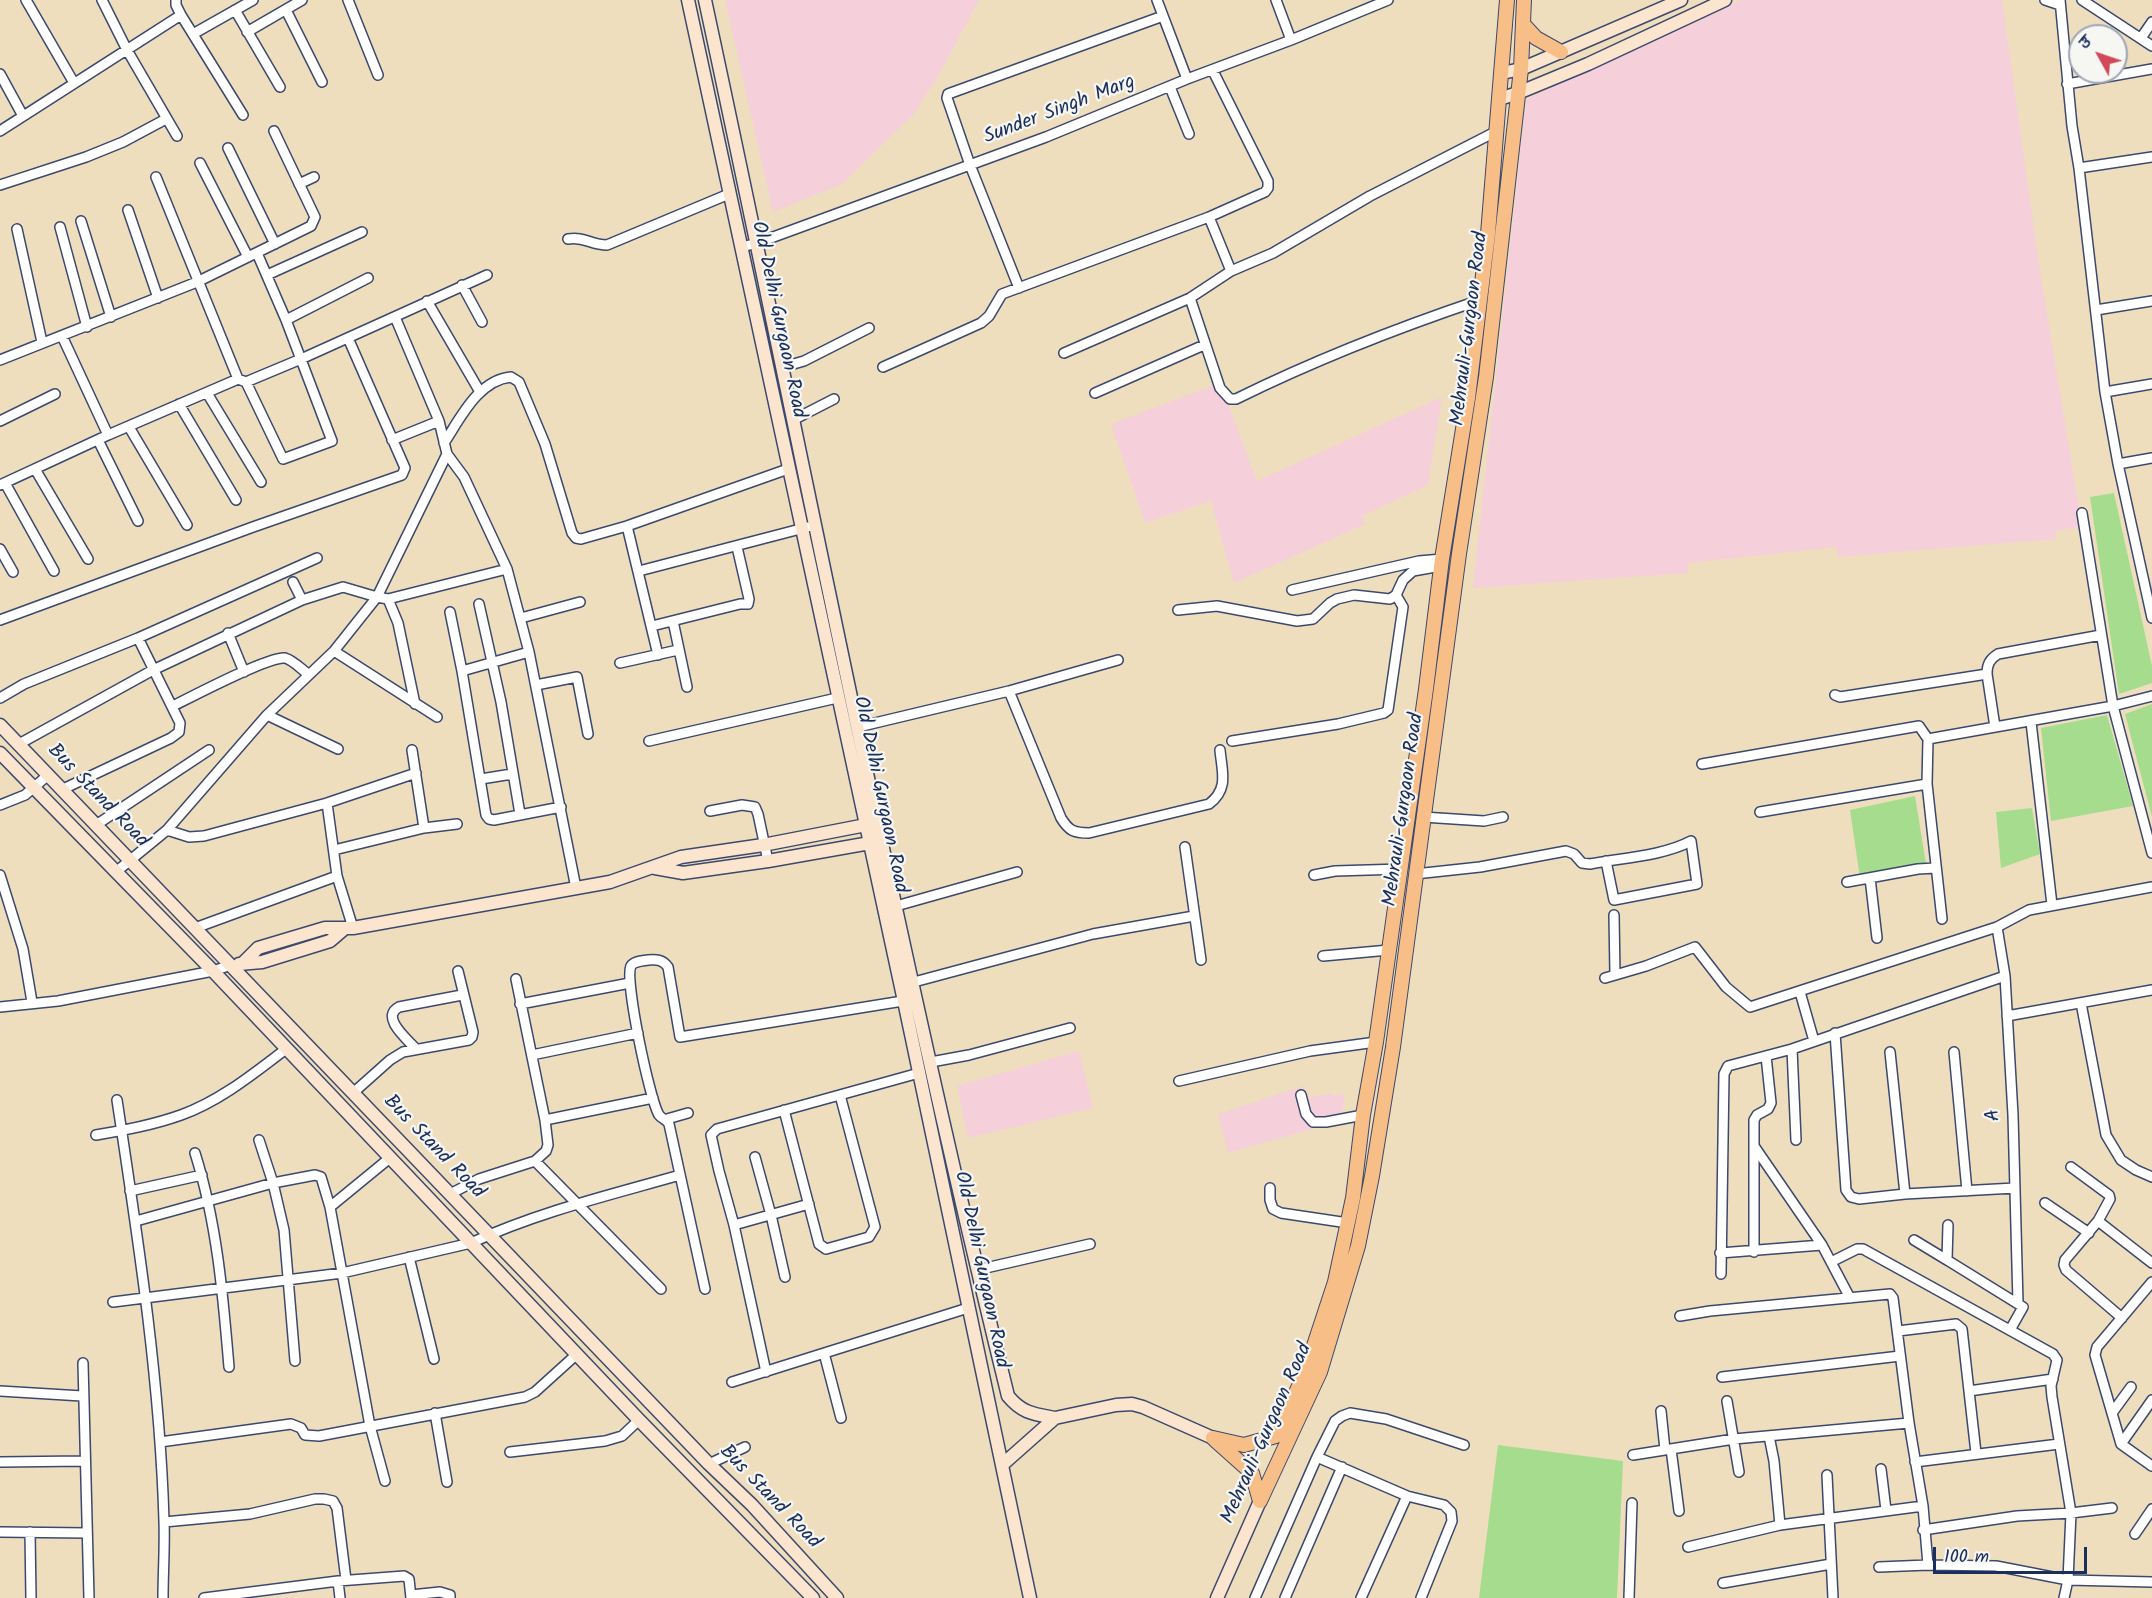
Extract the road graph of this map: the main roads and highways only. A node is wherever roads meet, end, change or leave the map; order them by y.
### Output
1 (1507, 0) edge
2 (1524, 0) edge
3 (1523, 24) junction
4 (1561, 52) road end
5 (1459, 554) junction
6 (1442, 559) junction
7 (1408, 927) junction
8 (1393, 928) junction

1 - 6 main road, Mehrauli-Gurgaon Road
2 - 3 main road, Mehrauli-Gurgaon Road
3 - 4 main road
3 - 5 main road, Mehrauli-Gurgaon Road
5 - 6 main road
5 - 7 main road, Mehrauli-Gurgaon Road
6 - 8 main road, Mehrauli-Gurgaon Road
7 - 8 main road
7 - 8 main road, Mehrauli-Gurgaon Road

